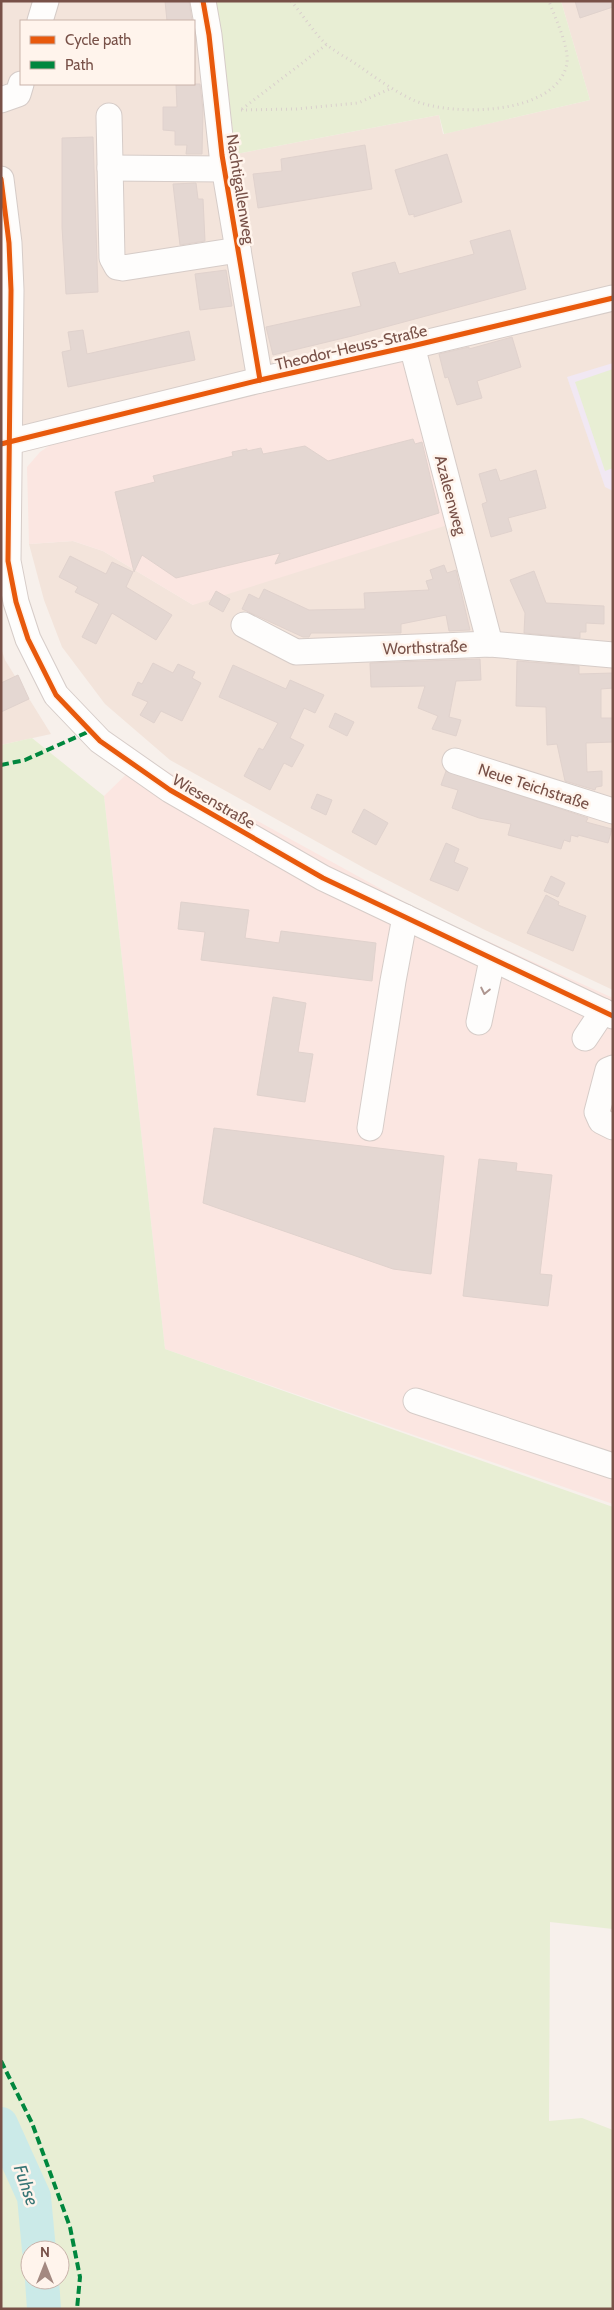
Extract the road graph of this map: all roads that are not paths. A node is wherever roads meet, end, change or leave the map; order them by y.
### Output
1 (46, 1) edge
2 (203, 1) edge
3 (40, 20) edge
4 (201, 35) edge
5 (21, 85) edge
6 (1, 100) edge
7 (109, 116) dead end
8 (110, 168) junction
9 (225, 169) junction
10 (1, 178) edge
11 (5, 243) edge
12 (238, 250) junction
13 (613, 298) edge
14 (412, 346) junction
15 (260, 380) junction
16 (4, 443) edge
17 (244, 625) dead end
18 (490, 644) junction
19 (613, 655) edge
20 (455, 761) dead end
21 (613, 811) edge
22 (405, 917) junction
23 (492, 960) junction
24 (608, 1014) edge
25 (479, 1022) dead end
26 (585, 1038) dead end
27 (613, 1068) edge
28 (607, 1097) edge
29 (613, 1127) edge
30 (370, 1128) dead end
31 (416, 1401) dead end
32 (613, 1466) edge

1 - 3 street
2 - 4 street, Nachtigallenweg
4 - 9 street, Nachtigallenweg
5 - 6 street
7 - 8 street
8 - 9 street
8 - 12 street
9 - 12 street, Nachtigallenweg
10 - 11 street, Wiesenstraße
11 - 16 street, Wiesenstraße
12 - 15 street, Nachtigallenweg
13 - 14 street, Theodor-Heuss-Straße
14 - 15 street, Theodor-Heuss-Straße
14 - 18 street, Azaleenweg
15 - 16 street, Theodor-Heuss-Straße
16 - 22 street, Wiesenstraße
17 - 18 street, Worthstraße
18 - 19 street, Worthstraße
20 - 21 street, Neue Teichstraße
22 - 23 street, Wiesenstraße
22 - 30 street
23 - 24 street, Wiesenstraße
23 -> 25 street
24 - 26 street
27 - 28 street
28 - 29 street
31 - 32 street

